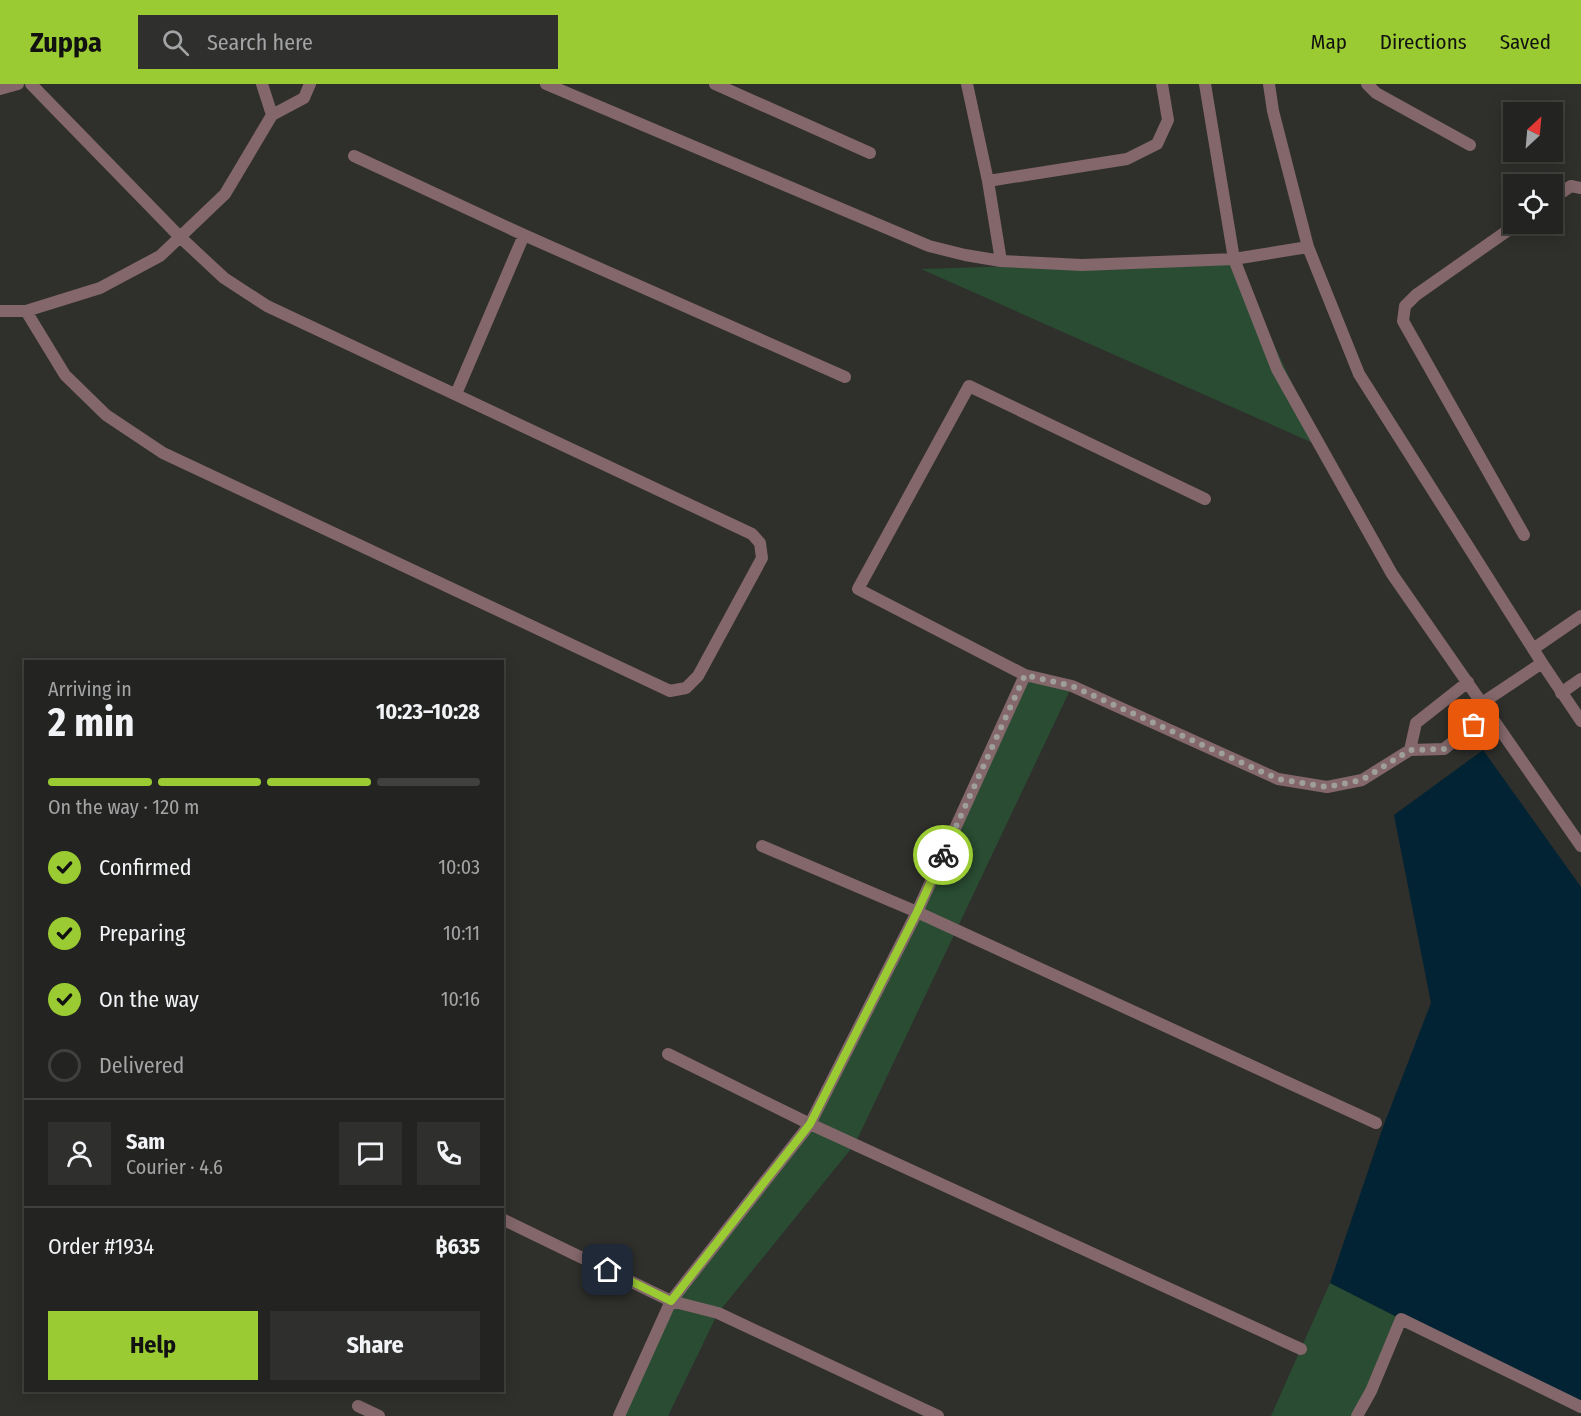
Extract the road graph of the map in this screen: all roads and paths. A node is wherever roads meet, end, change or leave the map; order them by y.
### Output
1 (18, 84) edge
2 (31, 84) edge
3 (262, 84) edge
4 (310, 84) edge
5 (546, 84) edge
6 (715, 84) edge
7 (967, 84) edge
8 (1162, 84) edge
9 (1205, 84) edge
10 (1269, 84) edge
11 (1367, 84) edge
12 (0, 89) edge
13 (272, 116) junction
14 (1470, 145) dead end
15 (870, 153) dead end
16 (354, 156) dead end
17 (988, 181) junction
18 (1581, 188) edge
19 (1563, 191) edge
20 (1503, 234) edge
21 (524, 235) junction
22 (180, 237) junction
23 (1308, 247) junction
24 (1234, 259) junction
25 (1001, 261) junction
26 (0, 311) edge
27 (26, 311) junction
28 (845, 377) dead end
29 (456, 394) junction
30 (1204, 499) dead end
31 (1524, 535) dead end
32 (1581, 616) edge
33 (1533, 649) junction
34 (1542, 663) junction
35 (1025, 675) junction
36 (1581, 679) edge
37 (1468, 682) junction
38 (1561, 693) junction
39 (1485, 708) junction
40 (1581, 721) edge
41 (1410, 750) junction
42 (762, 846) dead end
43 (1581, 846) edge
44 (917, 912) junction
45 (668, 1054) dead end
46 (1376, 1123) dead end
47 (810, 1124) junction
48 (504, 1220) edge
49 (671, 1301) junction
50 (1301, 1349) dead end
51 (358, 1406) dead end
52 (1581, 1407) edge
53 (379, 1416) edge
54 (619, 1416) edge
55 (938, 1416) edge
56 (1357, 1416) edge

1 - 12 street
2 - 22 street
3 - 13 street
4 - 13 street
5 - 25 street
6 - 15 street
7 - 17 street
8 - 17 street
9 - 24 street
10 - 23 street
11 - 14 street
13 - 22 street
16 - 21 street
17 - 25 street
18 - 19 street
20 - 31 street
21 - 28 street
21 - 29 street
22 - 27 street
22 - 29 street
23 - 24 street
23 - 33 street
24 - 25 street
24 - 37 street
26 - 27 street
27 - 29 street
30 - 35 street
32 - 33 street
33 - 34 street
34 - 38 street
34 - 39 street
35 - 41 street
35 - 44 street
36 - 38 street
37 - 39 street
37 - 41 street
38 - 40 street
39 - 41 street
39 - 43 street
42 - 44 street
44 - 46 street
44 - 47 street
45 - 47 street
47 - 49 street
47 - 50 street
48 - 49 street
49 - 54 street
49 - 55 street
51 - 53 street
52 - 56 street

